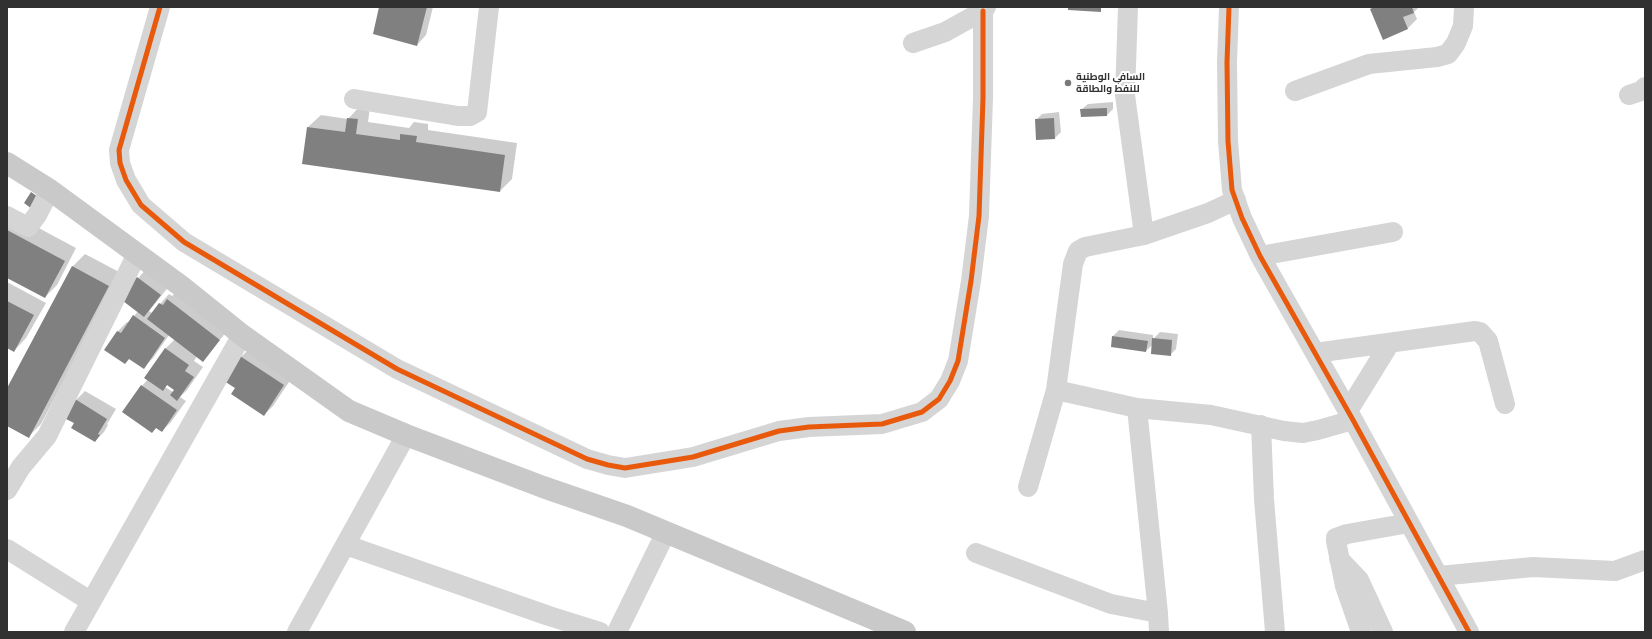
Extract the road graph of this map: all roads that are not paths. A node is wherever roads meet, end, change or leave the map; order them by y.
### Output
1 (160, 7) edge
2 (489, 7) edge
3 (1128, 7) edge
4 (1229, 7) edge
5 (1464, 7) edge
6 (984, 9) edge
7 (913, 43) dead end
8 (1295, 91) dead end
9 (354, 99) dead end
10 (7, 163) edge
11 (50, 190) junction
12 (1236, 200) junction
13 (7, 216) edge
14 (1393, 232) dead end
15 (1144, 235) junction
16 (137, 254) junction
17 (1260, 256) junction
18 (242, 335) junction
19 (1390, 343) junction
20 (1316, 353) junction
21 (1056, 390) junction
22 (1505, 404) dead end
23 (1137, 408) junction
24 (1351, 416) junction
25 (1261, 425) junction
26 (406, 435) junction
27 (1028, 487) dead end
28 (7, 490) edge
29 (1409, 523) junction
30 (666, 532) junction
31 (346, 545) junction
32 (7, 549) edge
33 (976, 553) dead end
34 (1339, 559) junction
35 (1645, 560) edge
36 (1439, 576) junction
37 (90, 601) junction
38 (1159, 623) edge
39 (74, 632) edge
40 (297, 632) edge
41 (600, 632) edge
42 (617, 632) edge
43 (903, 632) edge
44 (1275, 632) edge
45 (1361, 632) edge
46 (1383, 632) edge
47 (1469, 632) edge

1 - 6 street
2 - 9 street
3 - 15 street
4 - 12 street
5 - 8 street
6 - 7 street
10 - 11 main road
11 - 13 street
11 - 16 main road
12 - 15 street
12 - 17 street
14 - 17 street
15 - 21 street
16 - 18 main road
16 - 28 street
17 - 20 street
18 - 26 main road
18 - 37 street
19 - 20 street
19 - 22 street
19 - 24 street
20 - 24 street
21 - 23 street
21 - 27 street
23 - 25 street
23 - 38 street
24 - 25 street
24 - 29 street
25 - 44 street
26 - 30 main road
26 - 31 street
29 - 34 street
29 - 36 street
30 - 42 street
30 - 43 main road
31 - 40 street
31 - 41 street
32 - 37 street
33 - 38 street
34 - 45 street
34 - 46 street
35 - 36 street
36 - 47 street
37 - 39 street

